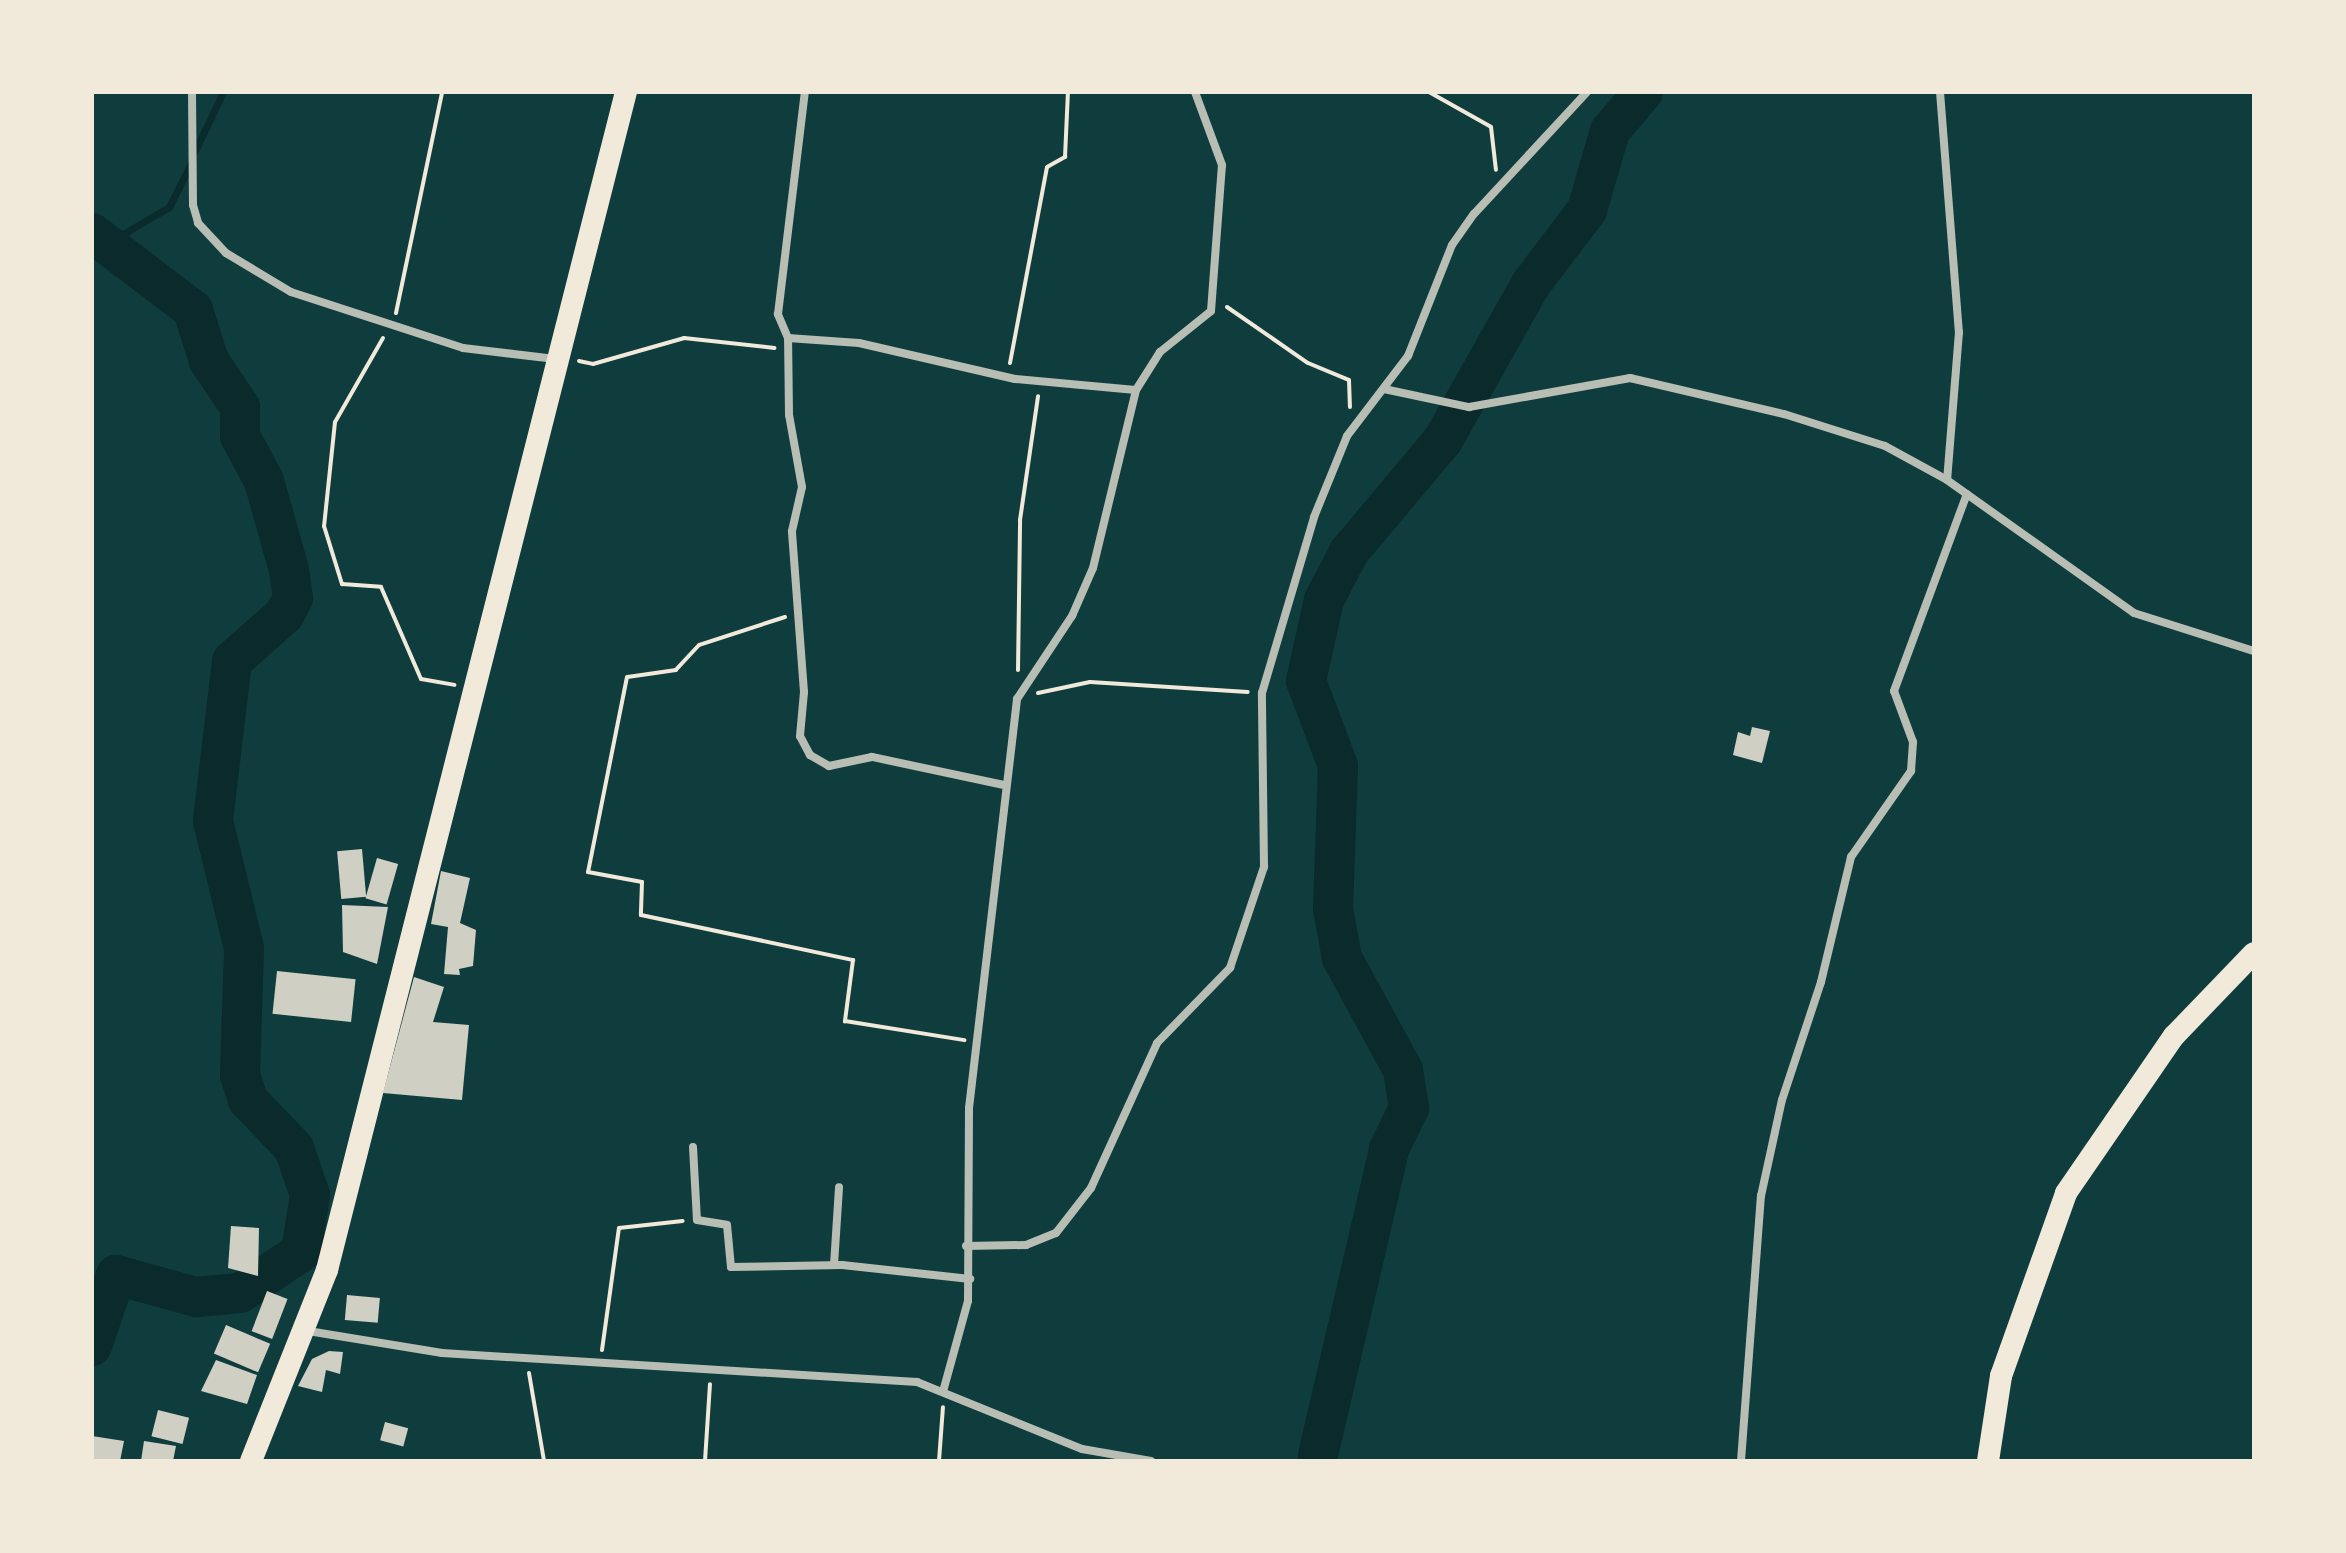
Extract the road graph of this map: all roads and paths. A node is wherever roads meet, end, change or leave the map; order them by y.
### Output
1 (192, 92) edge
2 (442, 92) edge
3 (626, 92) edge
4 (805, 92) edge
5 (1068, 92) edge
6 (1195, 92) edge
7 (1429, 92) edge
8 (1587, 92) edge
9 (1940, 92) edge
10 (1503, 183) junction
11 (1214, 300) junction
12 (394, 322) junction
13 (788, 338) junction
14 (788, 350) junction
15 (555, 357) junction
16 (1007, 377) junction
17 (1040, 382) junction
18 (1384, 389) junction
19 (1136, 390) junction
20 (1351, 430) junction
21 (1947, 480) junction
22 (1967, 494) junction
23 (798, 616) junction
24 (2254, 651) edge
25 (472, 689) junction
26 (1022, 690) junction
27 (1262, 693) junction
28 (1017, 699) junction
29 (1004, 785) junction
30 (2254, 953) edge
31 (974, 1041) junction
32 (693, 1147) dead end
33 (839, 1187) dead end
34 (697, 1220) junction
35 (966, 1246) junction
36 (834, 1265) junction
37 (970, 1279) junction
38 (308, 1331) junction
39 (527, 1358) junction
40 (600, 1361) junction
41 (711, 1368) junction
42 (944, 1388) junction
43 (251, 1461) edge
44 (544, 1461) edge
45 (705, 1461) edge
46 (939, 1461) edge
47 (1151, 1461) edge
48 (1741, 1461) edge
49 (1988, 1461) edge

1 - 12 street
2 - 12 path
3 - 15 highway
4 - 13 street
5 - 16 path
6 - 11 street
7 - 10 path
8 - 10 street
9 - 21 street
10 - 18 street
11 - 19 street
11 - 20 path
12 - 15 street
12 - 25 path
13 - 14 street
13 - 16 street
14 - 15 path
14 - 23 street
15 - 25 highway
16 - 17 street
17 - 19 street
17 - 28 path
18 - 20 street
18 - 21 street
19 - 26 street
20 - 27 street
21 - 22 street
22 - 24 street
22 - 48 street
23 - 29 street
23 - 31 path
25 - 38 highway
26 - 27 path
26 - 28 street
27 - 35 street
28 - 29 street
29 - 31 street
30 - 49 highway
31 - 35 street
32 - 34 street
33 - 36 street
34 - 36 street
34 - 40 path
35 - 37 street
36 - 37 street
37 - 42 street
38 - 39 street
38 - 43 highway
39 - 40 street
39 - 44 path
40 - 41 street
41 - 42 street
41 - 45 path
42 - 46 path
42 - 47 street

